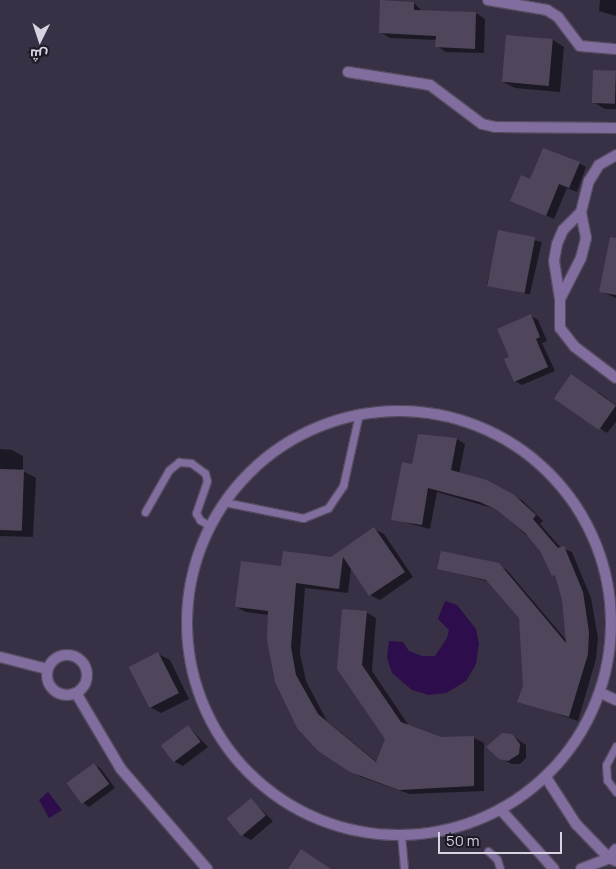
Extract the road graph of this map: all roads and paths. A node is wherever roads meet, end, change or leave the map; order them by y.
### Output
1 (488, 0) edge
2 (616, 49) edge
3 (348, 72) dead end
4 (616, 128) edge
5 (616, 156) edge
6 (580, 212) junction
7 (560, 299) junction
8 (616, 378) edge
9 (359, 414) junction
10 (224, 502) junction
11 (145, 512) dead end
12 (210, 526) junction
13 (0, 657) edge
14 (47, 669) junction
15 (76, 693) junction
16 (601, 693) junction
17 (616, 700) edge
18 (616, 746) edge
19 (547, 779) junction
20 (616, 792) edge
21 (501, 810) junction
22 (401, 834) junction
23 (616, 849) edge
24 (488, 851) dead end
25 (612, 860) edge
26 (207, 869) edge
27 (404, 869) edge
28 (500, 869) edge
29 (554, 869) edge
30 (581, 869) edge

1 - 2 street
3 - 4 street
5 - 6 street
6 - 7 street
6 - 7 street
7 - 8 street
9 - 10 street
9 - 10 lane
9 - 16 street
10 - 12 street
11 - 12 lane
12 - 22 street
13 - 14 street
14 - 15 street
14 - 15 street
15 - 26 street
16 - 17 street
16 - 19 street
18 - 20 lane
19 - 21 street
19 - 25 street
21 - 22 street
21 - 29 street
22 - 27 lane
23 - 25 street
24 - 28 lane
25 - 30 street

